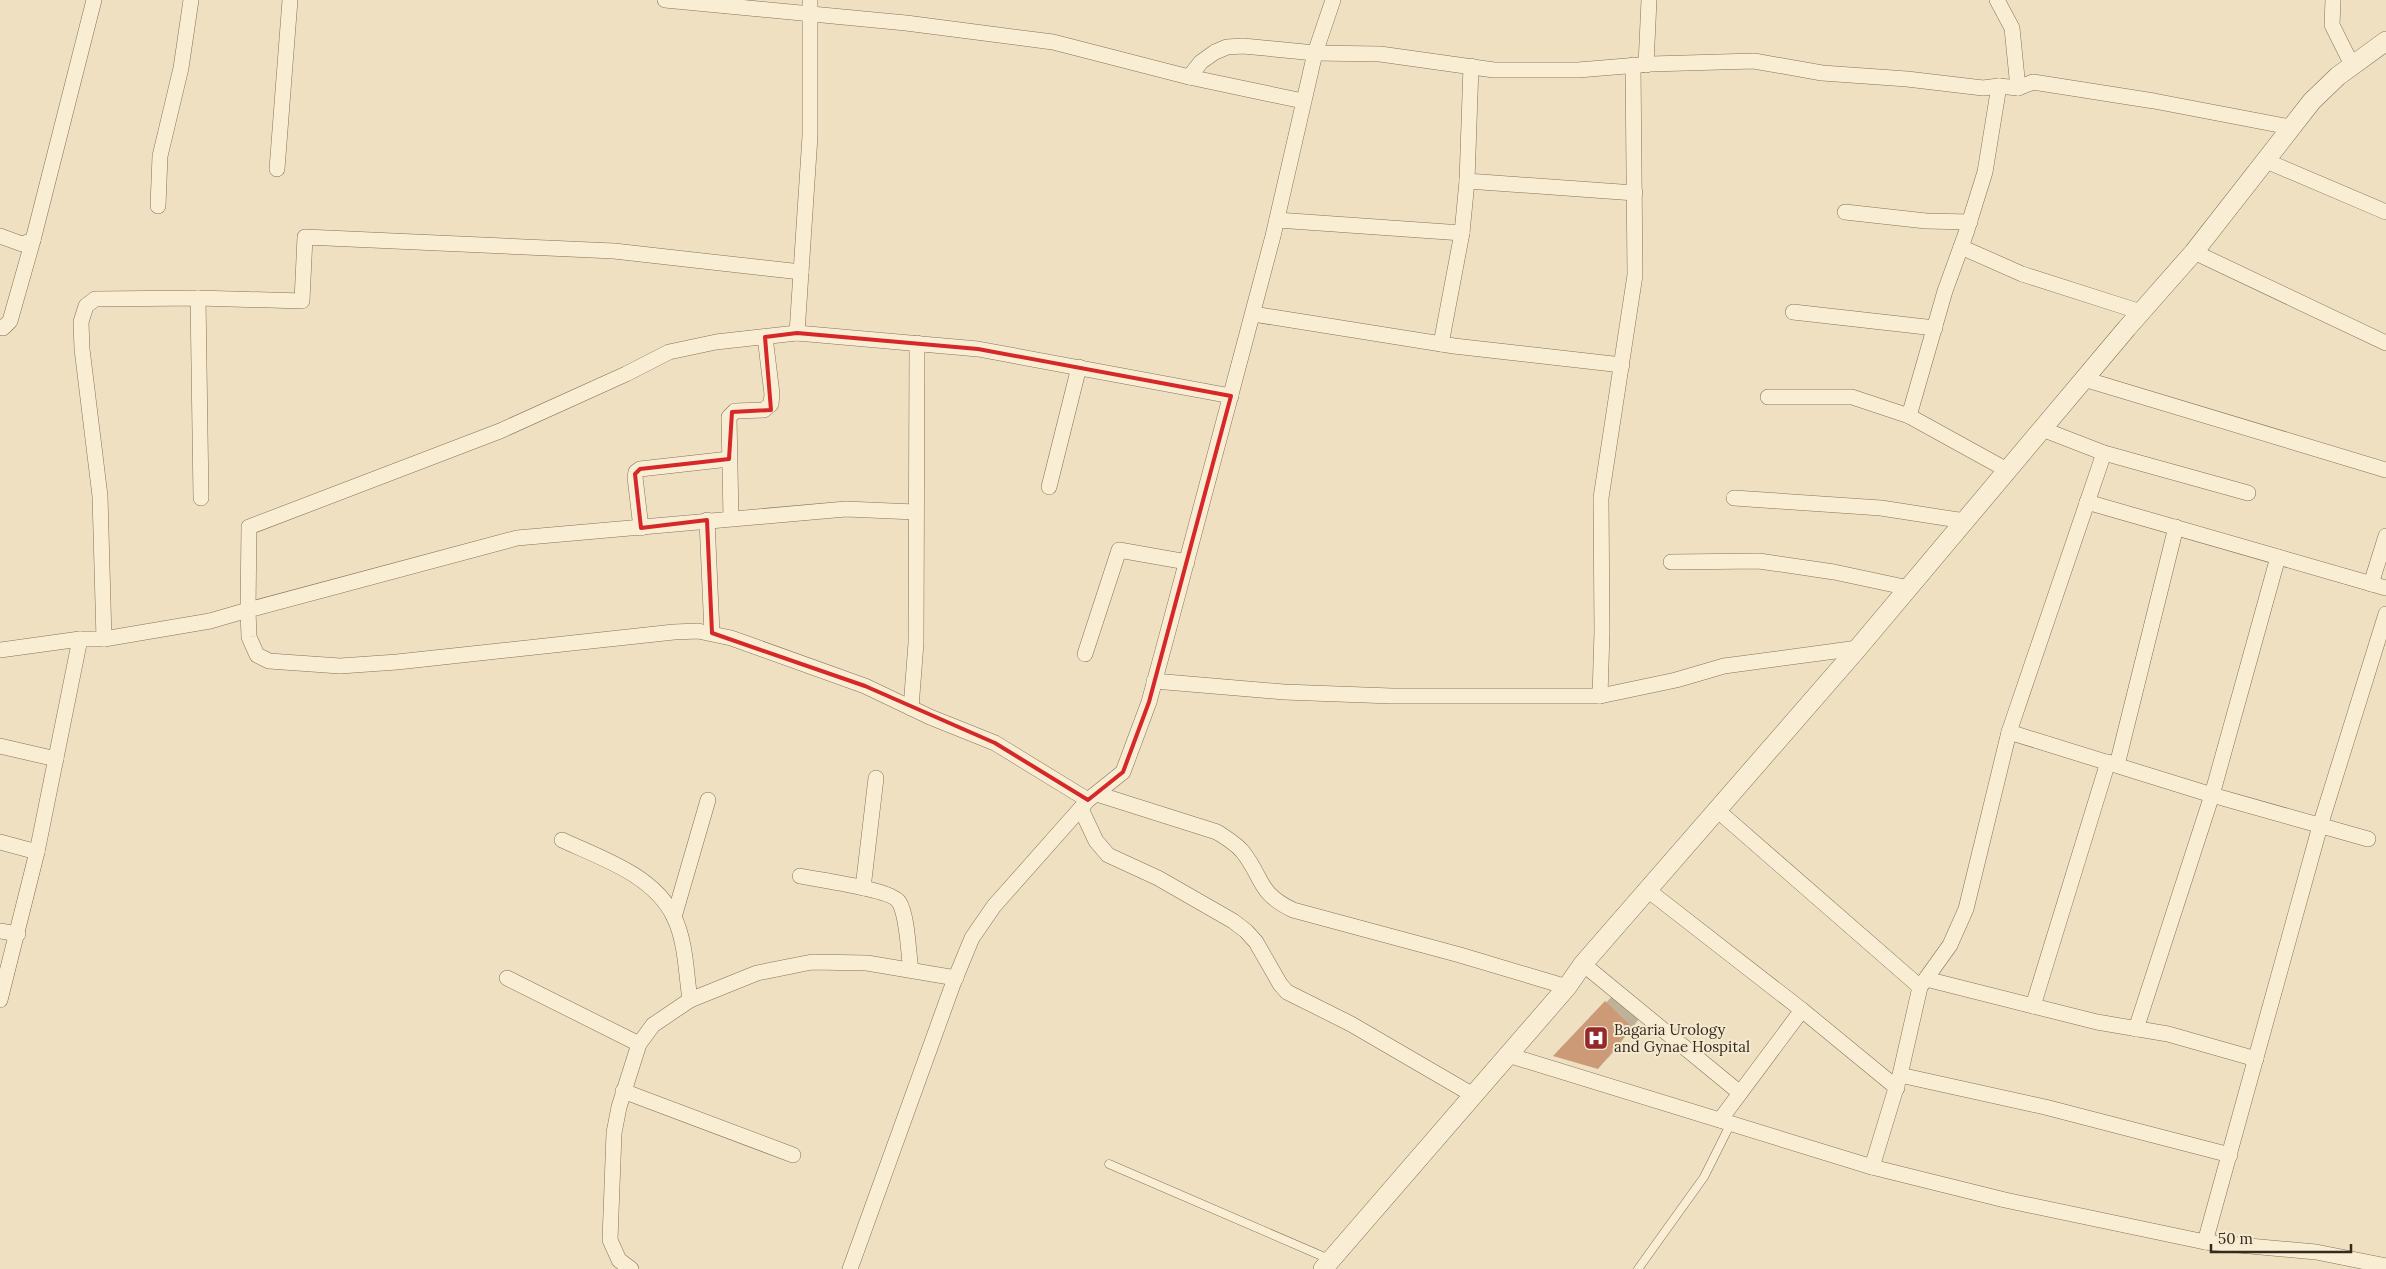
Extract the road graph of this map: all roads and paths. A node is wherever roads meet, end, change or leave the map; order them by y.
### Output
1 (94, 0) edge
2 (191, 0) edge
3 (290, 0) edge
4 (665, 0) edge
5 (1333, 0) edge
6 (1649, 0) edge
7 (1997, 0) edge
8 (2333, 0) edge
9 (811, 7) edge
10 (2386, 42) edge
11 (1315, 53) junction
12 (1640, 65) junction
13 (2352, 65) junction
14 (1471, 66) junction
15 (1189, 77) junction
16 (1999, 86) junction
17 (2018, 88) junction
18 (1303, 101) junction
19 (2290, 127) junction
20 (2264, 160) junction
21 (276, 169) dead end
22 (1467, 181) junction
23 (1634, 193) junction
24 (158, 206) dead end
25 (1845, 212) dead end
26 (2386, 212) edge
27 (1277, 220) junction
28 (1970, 222) junction
29 (1462, 233) junction
30 (0, 236) edge
31 (32, 240) junction
32 (1961, 247) junction
33 (2194, 252) junction
34 (801, 272) junction
35 (198, 298) junction
36 (1793, 312) dead end
37 (2141, 312) junction
38 (1253, 314) junction
39 (0, 327) edge
40 (1934, 328) junction
41 (797, 333) junction
42 (765, 338) junction
43 (918, 343) junction
44 (2386, 343) edge
45 (1441, 344) junction
46 (1622, 365) junction
47 (1079, 368) junction
48 (2084, 379) junction
49 (1231, 396) junction
50 (1768, 397) dead end
51 (1909, 416) junction
52 (2042, 429) junction
53 (2104, 453) junction
54 (729, 459) junction
55 (2007, 470) junction
56 (2386, 470) edge
57 (1049, 487) dead end
58 (2248, 493) dead end
59 (201, 498) dead end
60 (1734, 498) dead end
61 (2087, 502) junction
62 (915, 512) junction
63 (731, 518) junction
64 (706, 520) junction
65 (1965, 521) junction
66 (2176, 527) junction
67 (641, 528) junction
68 (2386, 536) edge
69 (2278, 557) junction
70 (1187, 562) junction
71 (1671, 562) dead end
72 (2371, 584) junction
73 (1909, 588) junction
74 (2386, 588) edge
75 (248, 610) junction
76 (2386, 614) edge
77 (712, 633) junction
78 (80, 639) junction
79 (104, 640) junction
80 (1858, 648) junction
81 (0, 650) edge
82 (1085, 654) dead end
83 (1154, 681) junction
84 (1600, 696) junction
85 (911, 708) junction
86 (2009, 732) junction
87 (0, 746) edge
88 (56, 759) junction
89 (2113, 763) junction
90 (876, 778) dead end
91 (2212, 795) junction
92 (708, 800) dead end
93 (1088, 801) junction
94 (1717, 810) junction
95 (2320, 826) junction
96 (2368, 839) dead end
97 (562, 840) dead end
98 (0, 842) edge
99 (38, 852) junction
100 (800, 876) dead end
101 (864, 888) junction
102 (1649, 891) junction
103 (674, 917) junction
104 (0, 931) edge
105 (18, 934) junction
106 (1583, 964) junction
107 (911, 970) junction
108 (507, 978) dead end
109 (956, 978) junction
110 (1923, 983) junction
111 (1567, 987) junction
112 (0, 1000) edge
113 (690, 1000) junction
114 (2033, 1006) junction
115 (1802, 1010) junction
116 (2136, 1029) junction
117 (639, 1044) junction
118 (1508, 1055) junction
119 (2256, 1059) junction
120 (1898, 1082) junction
121 (623, 1091) junction
122 (1740, 1093) junction
123 (1473, 1095) junction
124 (1726, 1121) junction
125 (793, 1155) dead end
126 (2230, 1155) junction
127 (1110, 1164) dead end
128 (1872, 1167) junction
129 (2206, 1242) junction
130 (1327, 1264) edge
131 (2386, 1266) edge
132 (631, 1269) edge
133 (850, 1269) edge
134 (1638, 1269) edge

1 - 31 street
2 - 24 street
3 - 21 street
4 - 9 street
5 - 11 street
6 - 12 street
7 - 17 street
8 - 13 street
9 - 15 street
9 - 34 street
10 - 13 street
11 - 14 street
11 - 15 street
11 - 18 street
12 - 14 street
12 - 16 street
12 - 23 street
13 - 19 street
14 - 22 street
15 - 18 street
16 - 17 street
16 - 28 street
17 - 19 street
18 - 27 street
19 - 20 street
20 - 26 street
20 - 33 street
22 - 23 street
22 - 29 street
23 - 46 street
25 - 28 street
27 - 29 street
27 - 38 street
28 - 32 street
29 - 45 street
30 - 31 street
31 - 39 street
32 - 37 street
32 - 40 street
33 - 37 street
33 - 44 street
34 - 35 street
34 - 41 street
35 - 59 street
35 - 79 street
36 - 40 street
37 - 48 street
38 - 45 street
38 - 49 street
40 - 51 street
41 - 42 street
41 - 43 street
42 - 54 street
42 - 75 street
43 - 47 street
43 - 62 street
45 - 46 street
46 - 84 street
47 - 49 street
47 - 57 street
48 - 52 street
48 - 56 street
49 - 70 street
50 - 51 street
51 - 55 street
52 - 53 street
52 - 55 street
53 - 58 street
53 - 61 street
54 - 63 street
54 - 67 street
55 - 65 street
60 - 65 street
61 - 66 street
61 - 86 street
62 - 63 street
62 - 85 street
63 - 64 street
64 - 67 street
64 - 77 street
65 - 73 street
66 - 69 street
66 - 89 street
67 - 75 street
68 - 72 street
69 - 72 street
69 - 91 street
70 - 82 street
70 - 83 street
71 - 73 street
72 - 74 street
73 - 80 street
75 - 77 street
75 - 79 street
76 - 95 street
77 - 85 street
78 - 79 street
78 - 81 street
78 - 88 street
80 - 84 street
80 - 94 street
83 - 84 street
83 - 93 street
85 - 93 street
86 - 89 street
86 - 110 street
87 - 88 street
88 - 99 street
89 - 91 street
89 - 114 street
90 - 101 street
91 - 95 street
91 - 116 street
92 - 103 street
93 - 109 street
93 - 111 street
93 - 123 street
94 - 102 street
94 - 110 street
95 - 96 street
95 - 119 street
97 - 103 street
98 - 99 street
99 - 105 street
100 - 101 street
101 - 107 street
102 - 106 street
102 - 115 street
103 - 113 street
104 - 105 street
105 - 112 street
106 - 111 street
106 - 122 street
107 - 109 street
107 - 113 street
108 - 117 street
109 - 133 street
110 - 114 street
110 - 120 street
111 - 118 street
113 - 117 street
114 - 116 street
115 - 120 street
115 - 122 street
116 - 119 street
117 - 121 street
118 - 123 street
118 - 124 street
119 - 126 street
120 - 126 street
120 - 128 street
121 - 125 street
121 - 132 street
122 - 124 street
123 - 130 street
124 - 128 street
124 - 134 lane
126 - 129 street
127 - 130 lane
128 - 129 street
129 - 131 street

